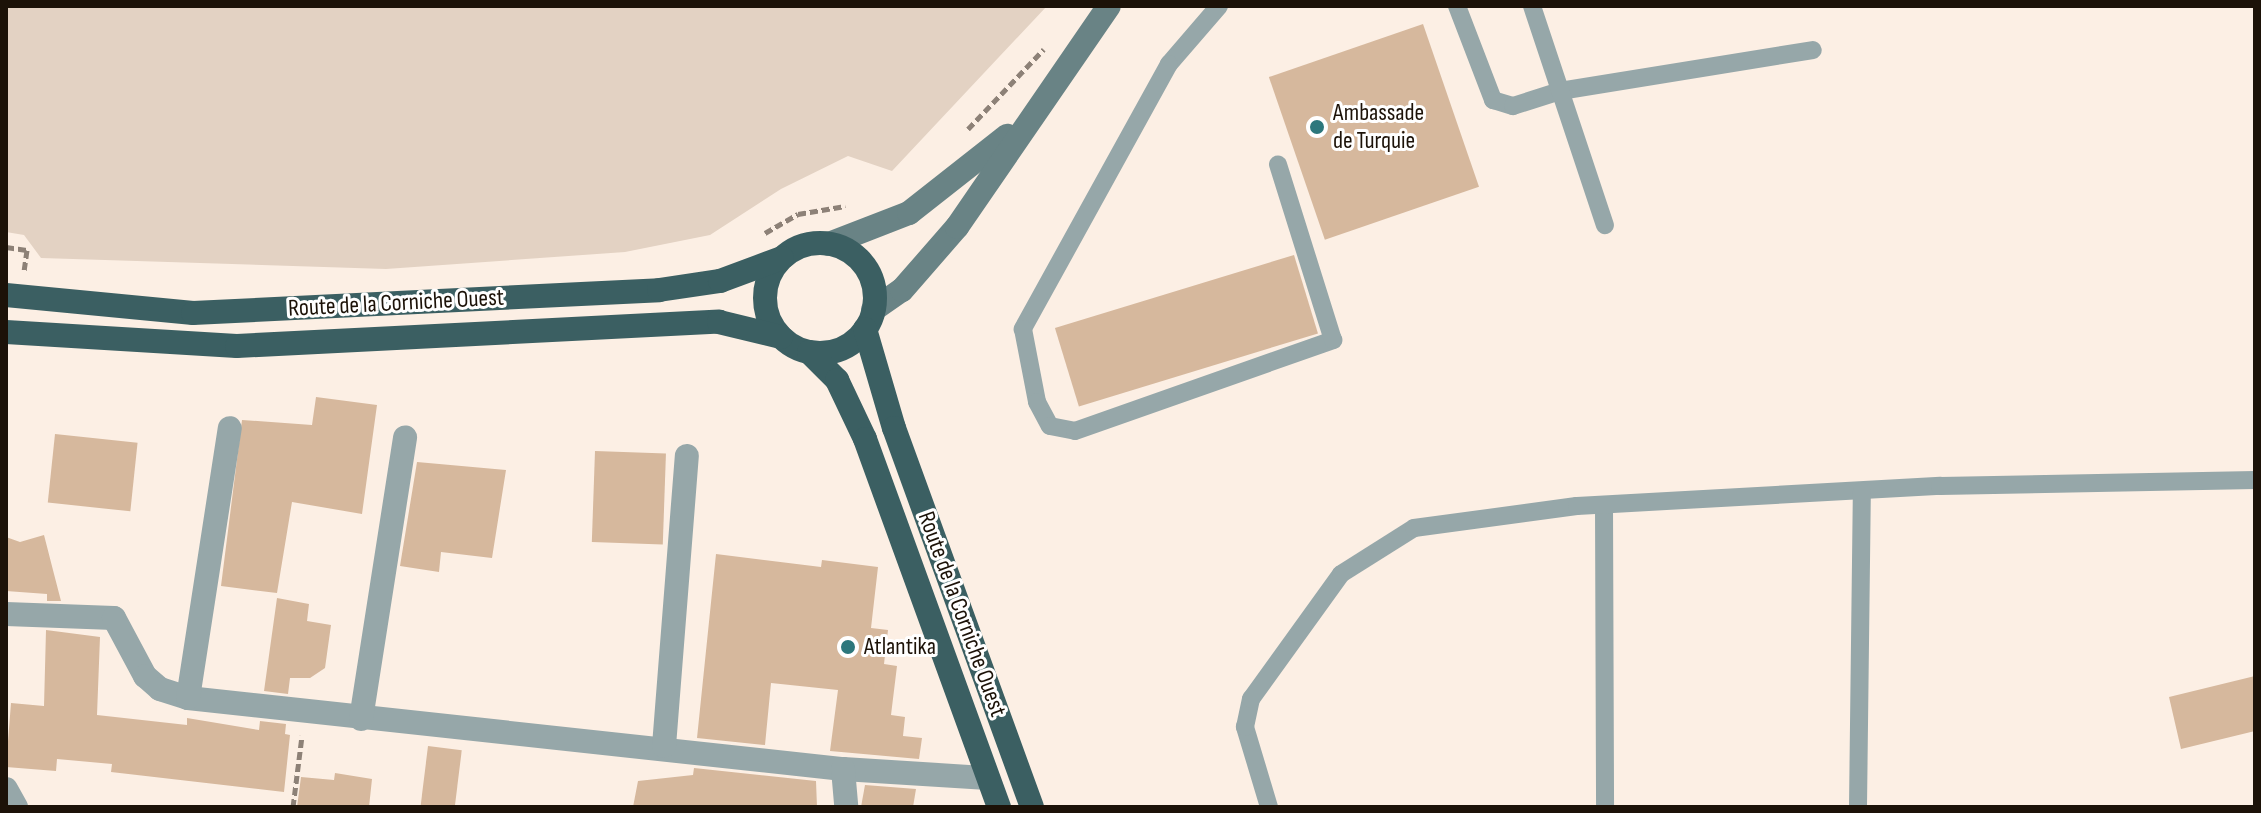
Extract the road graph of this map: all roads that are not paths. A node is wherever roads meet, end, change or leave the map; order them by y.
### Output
1 (1109, 6) edge
2 (1219, 6) edge
3 (1457, 6) edge
4 (1532, 6) edge
5 (1813, 50) dead end
6 (1560, 91) junction
7 (1025, 122) junction
8 (1278, 164) dead end
9 (1605, 225) dead end
10 (829, 244) junction
11 (782, 258) junction
12 (6, 295) edge
13 (869, 319) junction
14 (6, 332) edge
15 (781, 337) junction
16 (809, 352) junction
17 (230, 428) dead end
18 (405, 437) dead end
19 (687, 456) dead end
20 (2255, 480) edge
21 (1862, 491) junction
22 (1604, 505) junction
23 (6, 614) edge
24 (188, 698) junction
25 (361, 719) junction
26 (664, 746) junction
27 (843, 769) junction
28 (988, 778) junction
29 (6, 789) edge
30 (16, 807) edge
31 (846, 807) edge
32 (999, 807) edge
33 (1032, 807) edge
34 (1269, 807) edge
35 (1605, 807) edge
36 (1858, 807) edge

1 - 7 main road
2 - 8 lane
3 - 6 lane
4 - 6 lane
5 - 6 lane
6 - 9 lane
7 - 10 main road
7 - 13 main road
10 - 11 highway
10 - 13 highway
11 - 12 highway, Route de la Corniche Ouest
11 - 15 highway
13 - 16 highway
13 - 33 highway, Route de la Corniche Ouest
14 - 15 highway, Route de la Corniche Ouest
15 - 16 highway
16 - 28 highway, Route de la Corniche Ouest
17 - 24 street
18 - 25 street
19 - 26 street
20 - 21 lane
21 - 22 lane
21 - 36 lane
22 - 34 lane
22 - 35 lane
23 - 24 street
24 - 25 street
25 - 26 street
26 - 27 street
27 - 28 street
27 - 31 street
28 - 32 highway, Route de la Corniche Ouest
29 - 30 street

